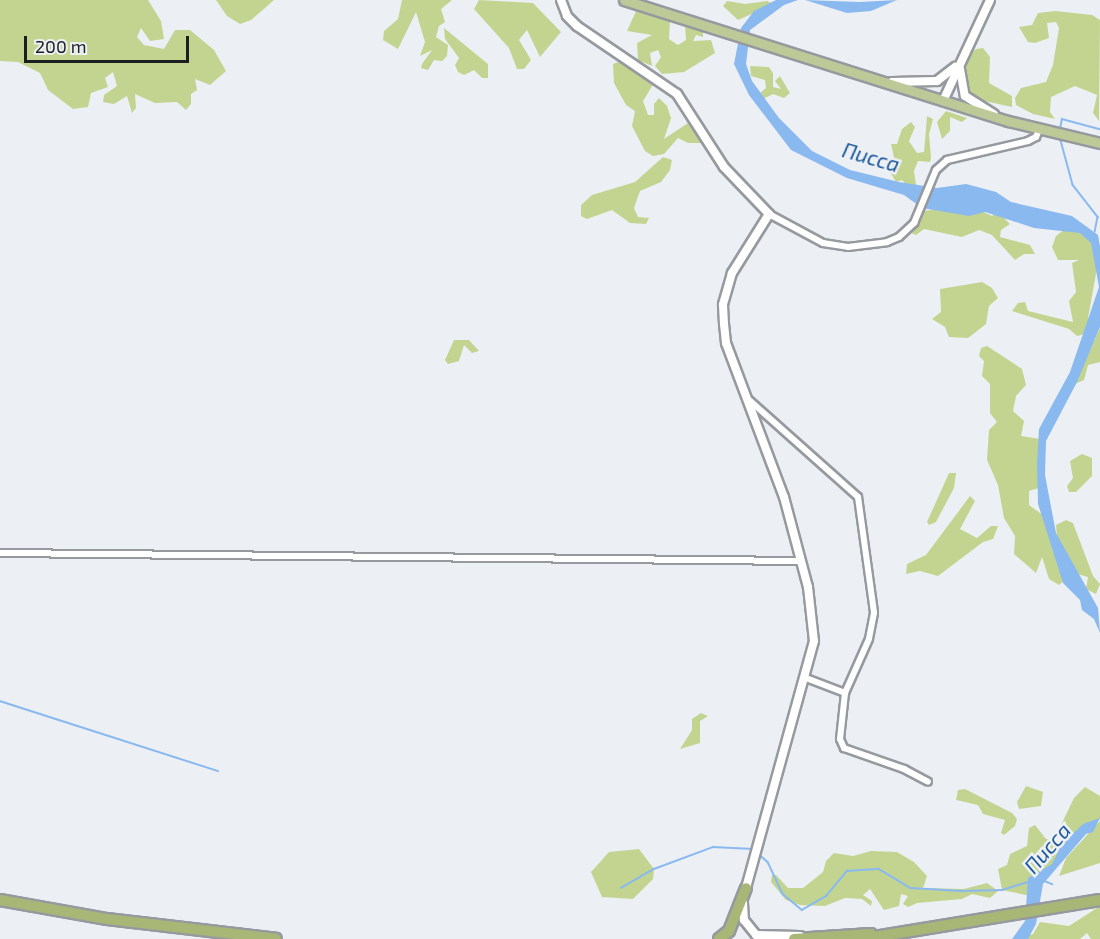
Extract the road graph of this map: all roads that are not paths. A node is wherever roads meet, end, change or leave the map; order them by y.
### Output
1 (559, 0) edge
2 (568, 0) edge
3 (624, 0) edge
4 (990, 0) edge
5 (565, 12) junction
6 (960, 61) junction
7 (880, 81) junction
8 (943, 101) junction
9 (1008, 121) junction
10 (1038, 130) junction
11 (1100, 143) edge
12 (769, 214) junction
13 (748, 399) junction
14 (0, 553) edge
15 (800, 561) junction
16 (806, 678) junction
17 (845, 693) junction
18 (928, 782) dead end
19 (746, 888) junction
20 (0, 900) edge
21 (1100, 900) edge
22 (857, 937) edge
23 (276, 939) edge
24 (719, 939) edge
25 (732, 939) edge
26 (794, 939) edge

1 - 5 street
2 - 5 street
3 - 7 main road
4 - 6 street
5 - 12 street
6 - 7 street
6 - 8 street
6 - 9 street
7 - 8 main road
8 - 9 main road
9 - 10 main road
10 - 11 main road
10 - 12 street
12 - 13 street
13 - 15 street
13 - 17 street
14 - 15 street
15 - 16 street
16 - 17 street
16 - 19 street
17 - 18 street
19 - 22 street
19 - 24 highway
19 - 25 street
20 - 23 highway
21 - 22 highway
22 - 26 highway

